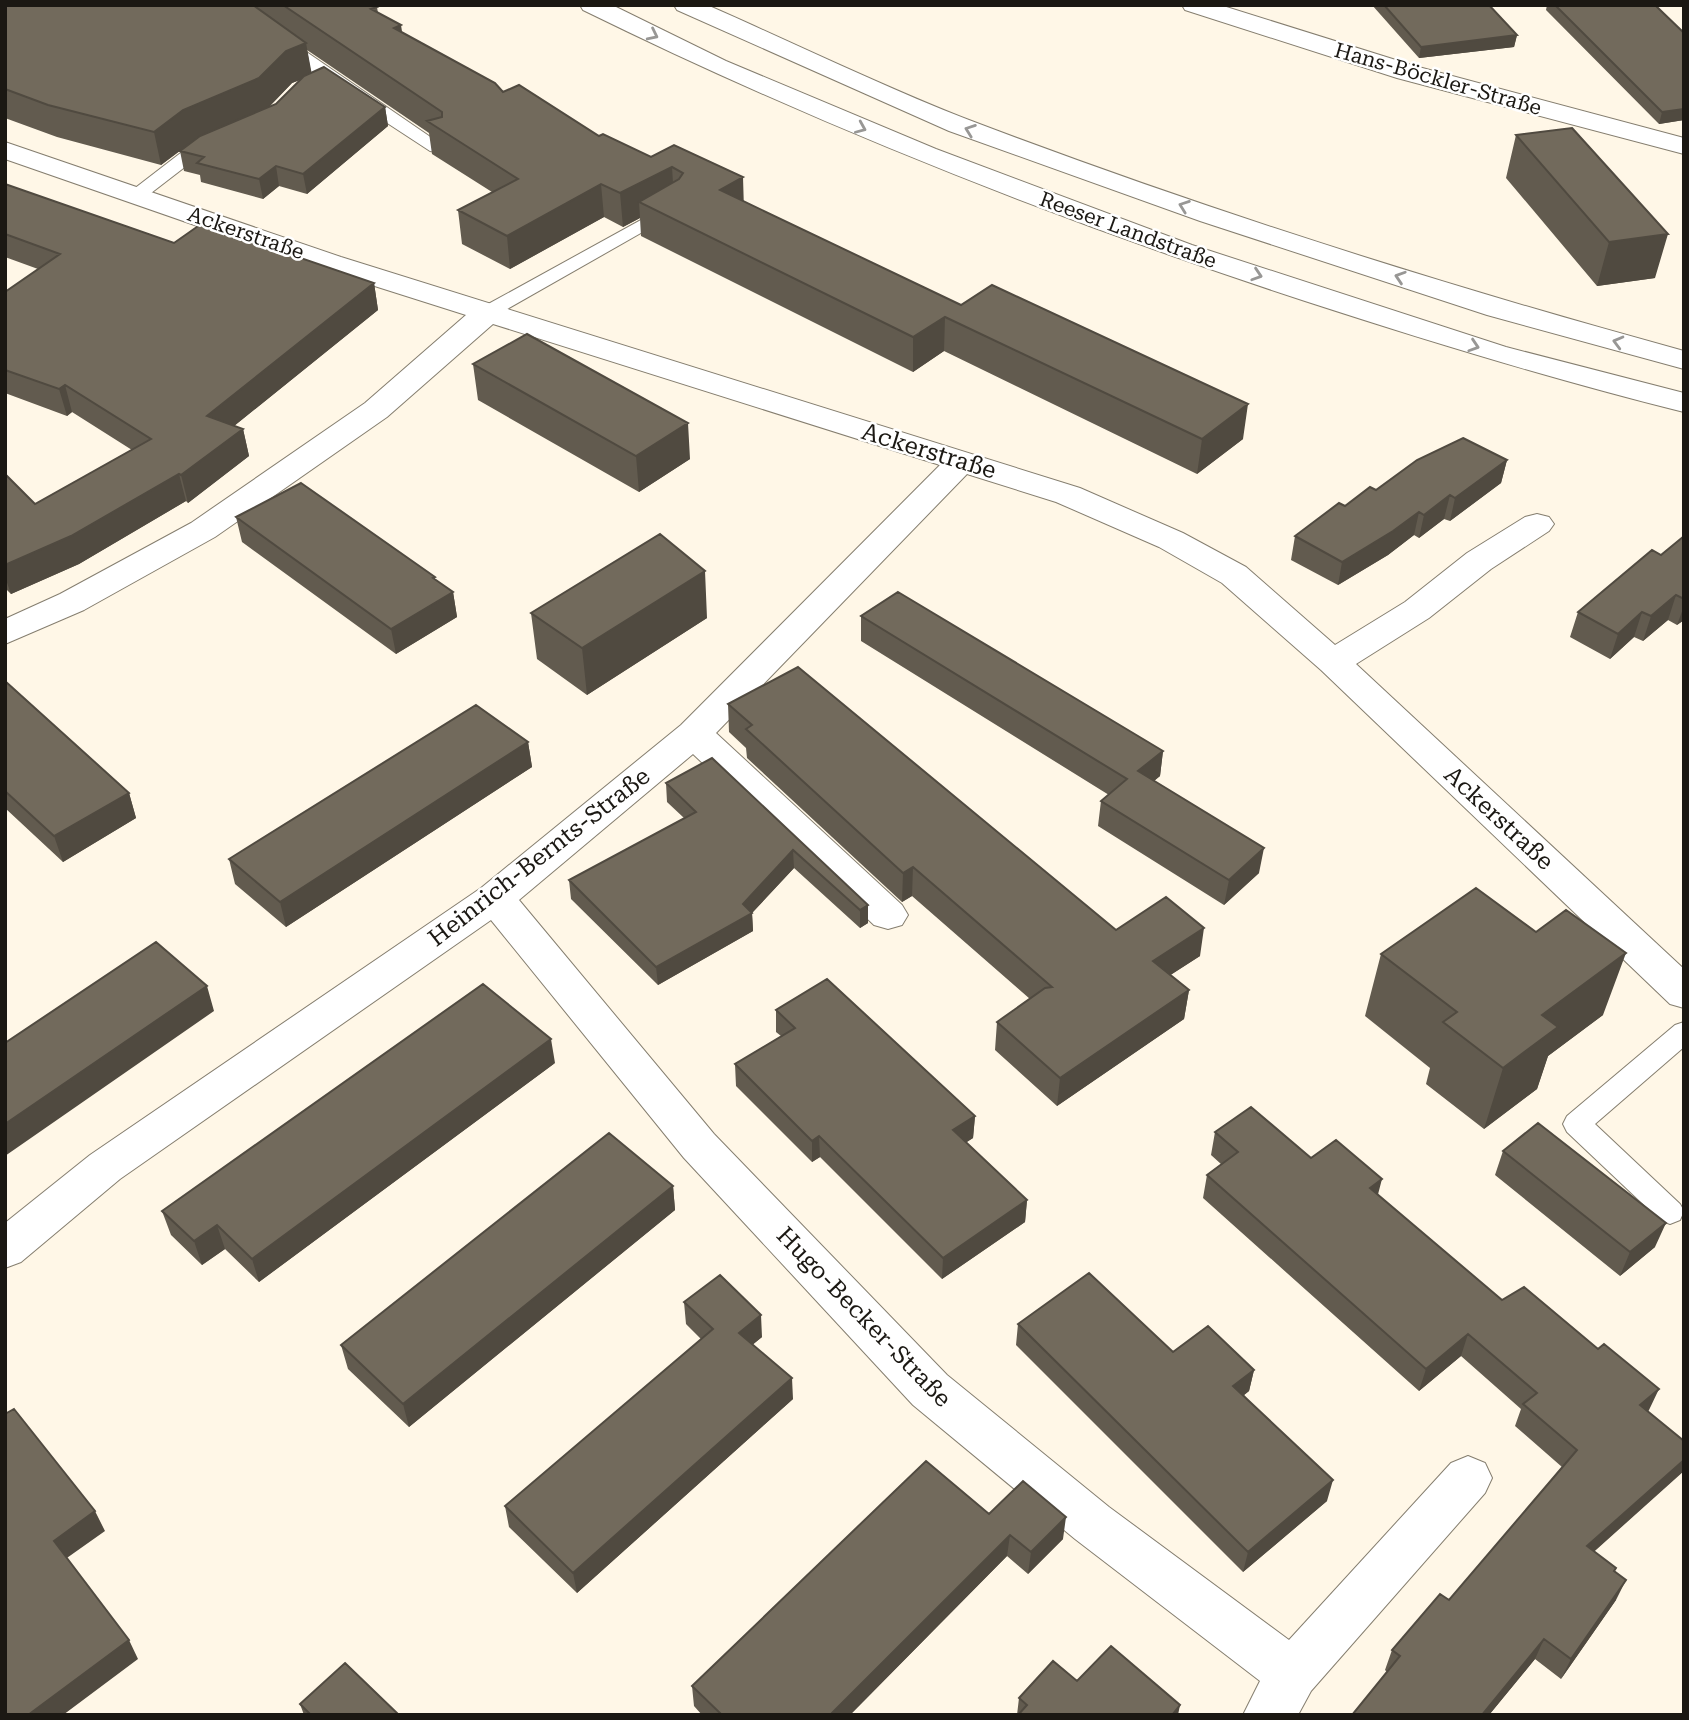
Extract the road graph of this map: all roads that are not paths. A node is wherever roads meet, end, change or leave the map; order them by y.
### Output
1 (227, 5) edge
2 (592, 5) edge
3 (686, 5) edge
4 (1194, 5) edge
5 (329, 77) junction
6 (310, 85) edge
7 (222, 138) edge
8 (1684, 146) edge
9 (436, 147) edge
10 (5, 150) edge
11 (136, 196) junction
12 (673, 207) edge
13 (488, 312) junction
14 (1684, 360) edge
15 (1684, 403) edge
16 (961, 461) junction
17 (1537, 524) dead end
18 (5, 633) edge
19 (1333, 662) junction
20 (694, 734) junction
21 (495, 898) junction
22 (888, 915) dead end
23 (1677, 977) edge
24 (1684, 1032) edge
25 (1670, 1212) dead end
26 (5, 1249) edge
27 (1468, 1478) dead end
28 (1281, 1695) edge

1 - 5 lane
2 -> 15 street, Reeser Landstraße
14 -> 3 street, Reeser Landstraße
4 - 8 street, Hans-Böckler-Straße
5 - 6 lane
5 - 9 lane
7 - 11 lane
10 - 11 street, Ackerstraße
11 - 13 street, Ackerstraße
12 - 13 lane
13 - 16 street, Ackerstraße
13 - 18 street
16 - 19 street, Ackerstraße
16 - 20 street, Heinrich-Bernts-Straße
17 - 19 street
19 - 23 street, Ackerstraße
20 - 21 street, Heinrich-Bernts-Straße
20 - 22 street
21 - 26 street, Heinrich-Bernts-Straße
21 - 28 street, Hugo-Becker-Straße
24 - 25 lane
27 - 28 street, Hugo-Becker-Straße

